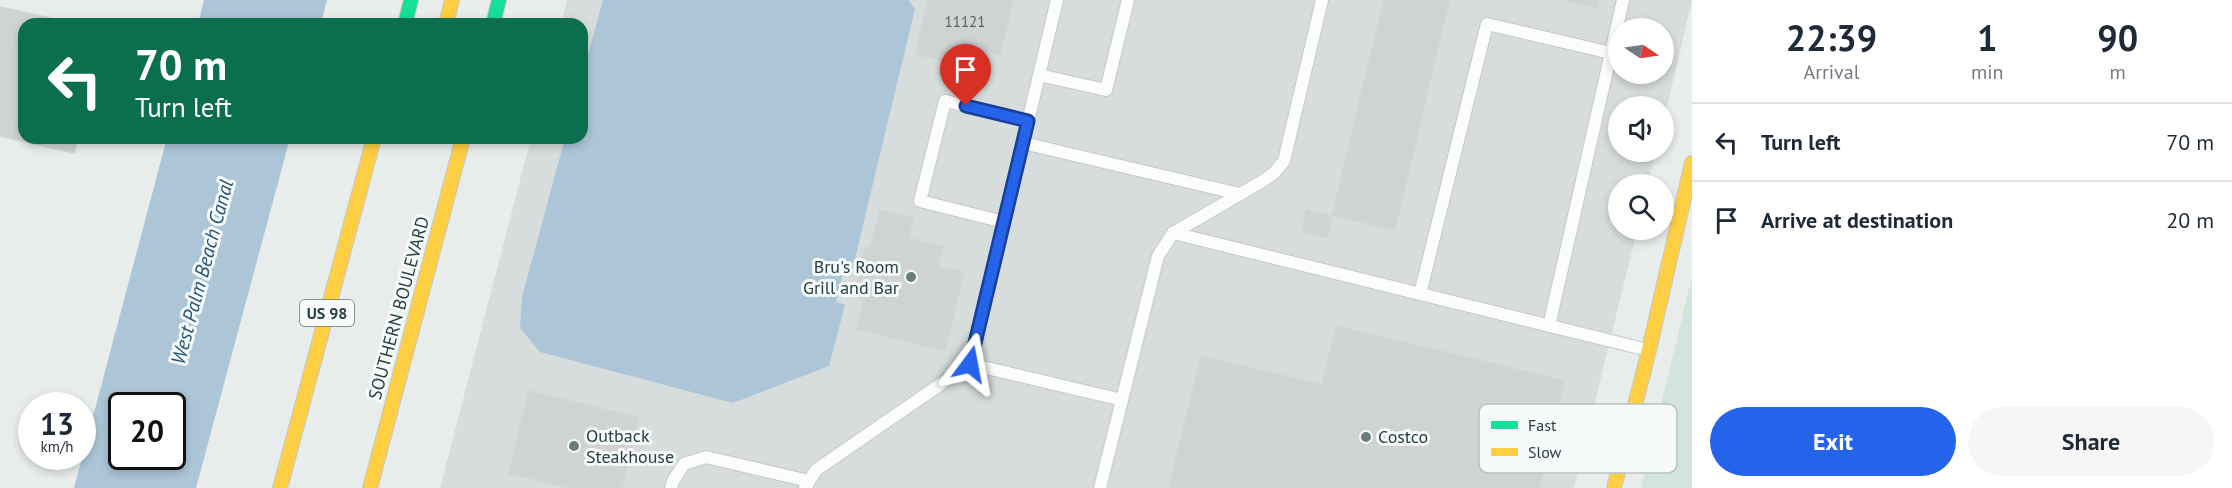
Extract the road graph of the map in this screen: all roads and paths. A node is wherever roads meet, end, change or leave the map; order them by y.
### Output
1 (411, 0) edge
2 (452, 0) edge
3 (499, 0) edge
4 (1057, 0) edge
5 (1128, 0) edge
6 (1322, 0) edge
7 (1623, 0) edge
8 (406, 18) edge
9 (448, 18) edge
10 (494, 18) edge
11 (1619, 18) edge
12 (1608, 52) edge
13 (1608, 66) edge
14 (1039, 75) junction
15 (1028, 121) junction
16 (1023, 143) junction
17 (372, 144) edge
18 (461, 144) edge
19 (444, 162) dead end
20 (1692, 163) edge
21 (1240, 194) junction
22 (444, 209) junction
23 (1004, 222) junction
24 (1173, 233) junction
25 (1420, 294) junction
26 (1549, 326) junction
27 (1649, 350) junction
28 (970, 364) junction
29 (1122, 400) junction
30 (1635, 404) edge
31 (1618, 473) edge
32 (807, 484) edge
33 (280, 488) edge
34 (370, 488) edge
35 (671, 488) edge
36 (1100, 488) edge
37 (1614, 488) edge

1 - 8 main road
2 - 9 main road
3 - 10 main road
4 - 14 lane
5 - 14 lane
6 - 21 lane
7 - 11 lane
12 - 25 lane
13 - 26 lane
14 - 15 lane
15 - 16 lane
15 - 23 lane
16 - 21 lane
16 - 23 lane
17 - 33 main road, US 98
18 - 22 main road, SOUTHERN BOULEVARD
19 - 22 main road
20 - 27 main road
21 - 24 lane
22 - 34 main road, SOUTHERN BOULEVARD
23 - 28 lane
24 - 25 lane
24 - 29 lane
25 - 26 lane
26 - 27 lane
27 - 30 main road
28 - 29 lane
28 - 32 lane
29 - 36 lane
31 - 37 main road
32 - 35 lane

